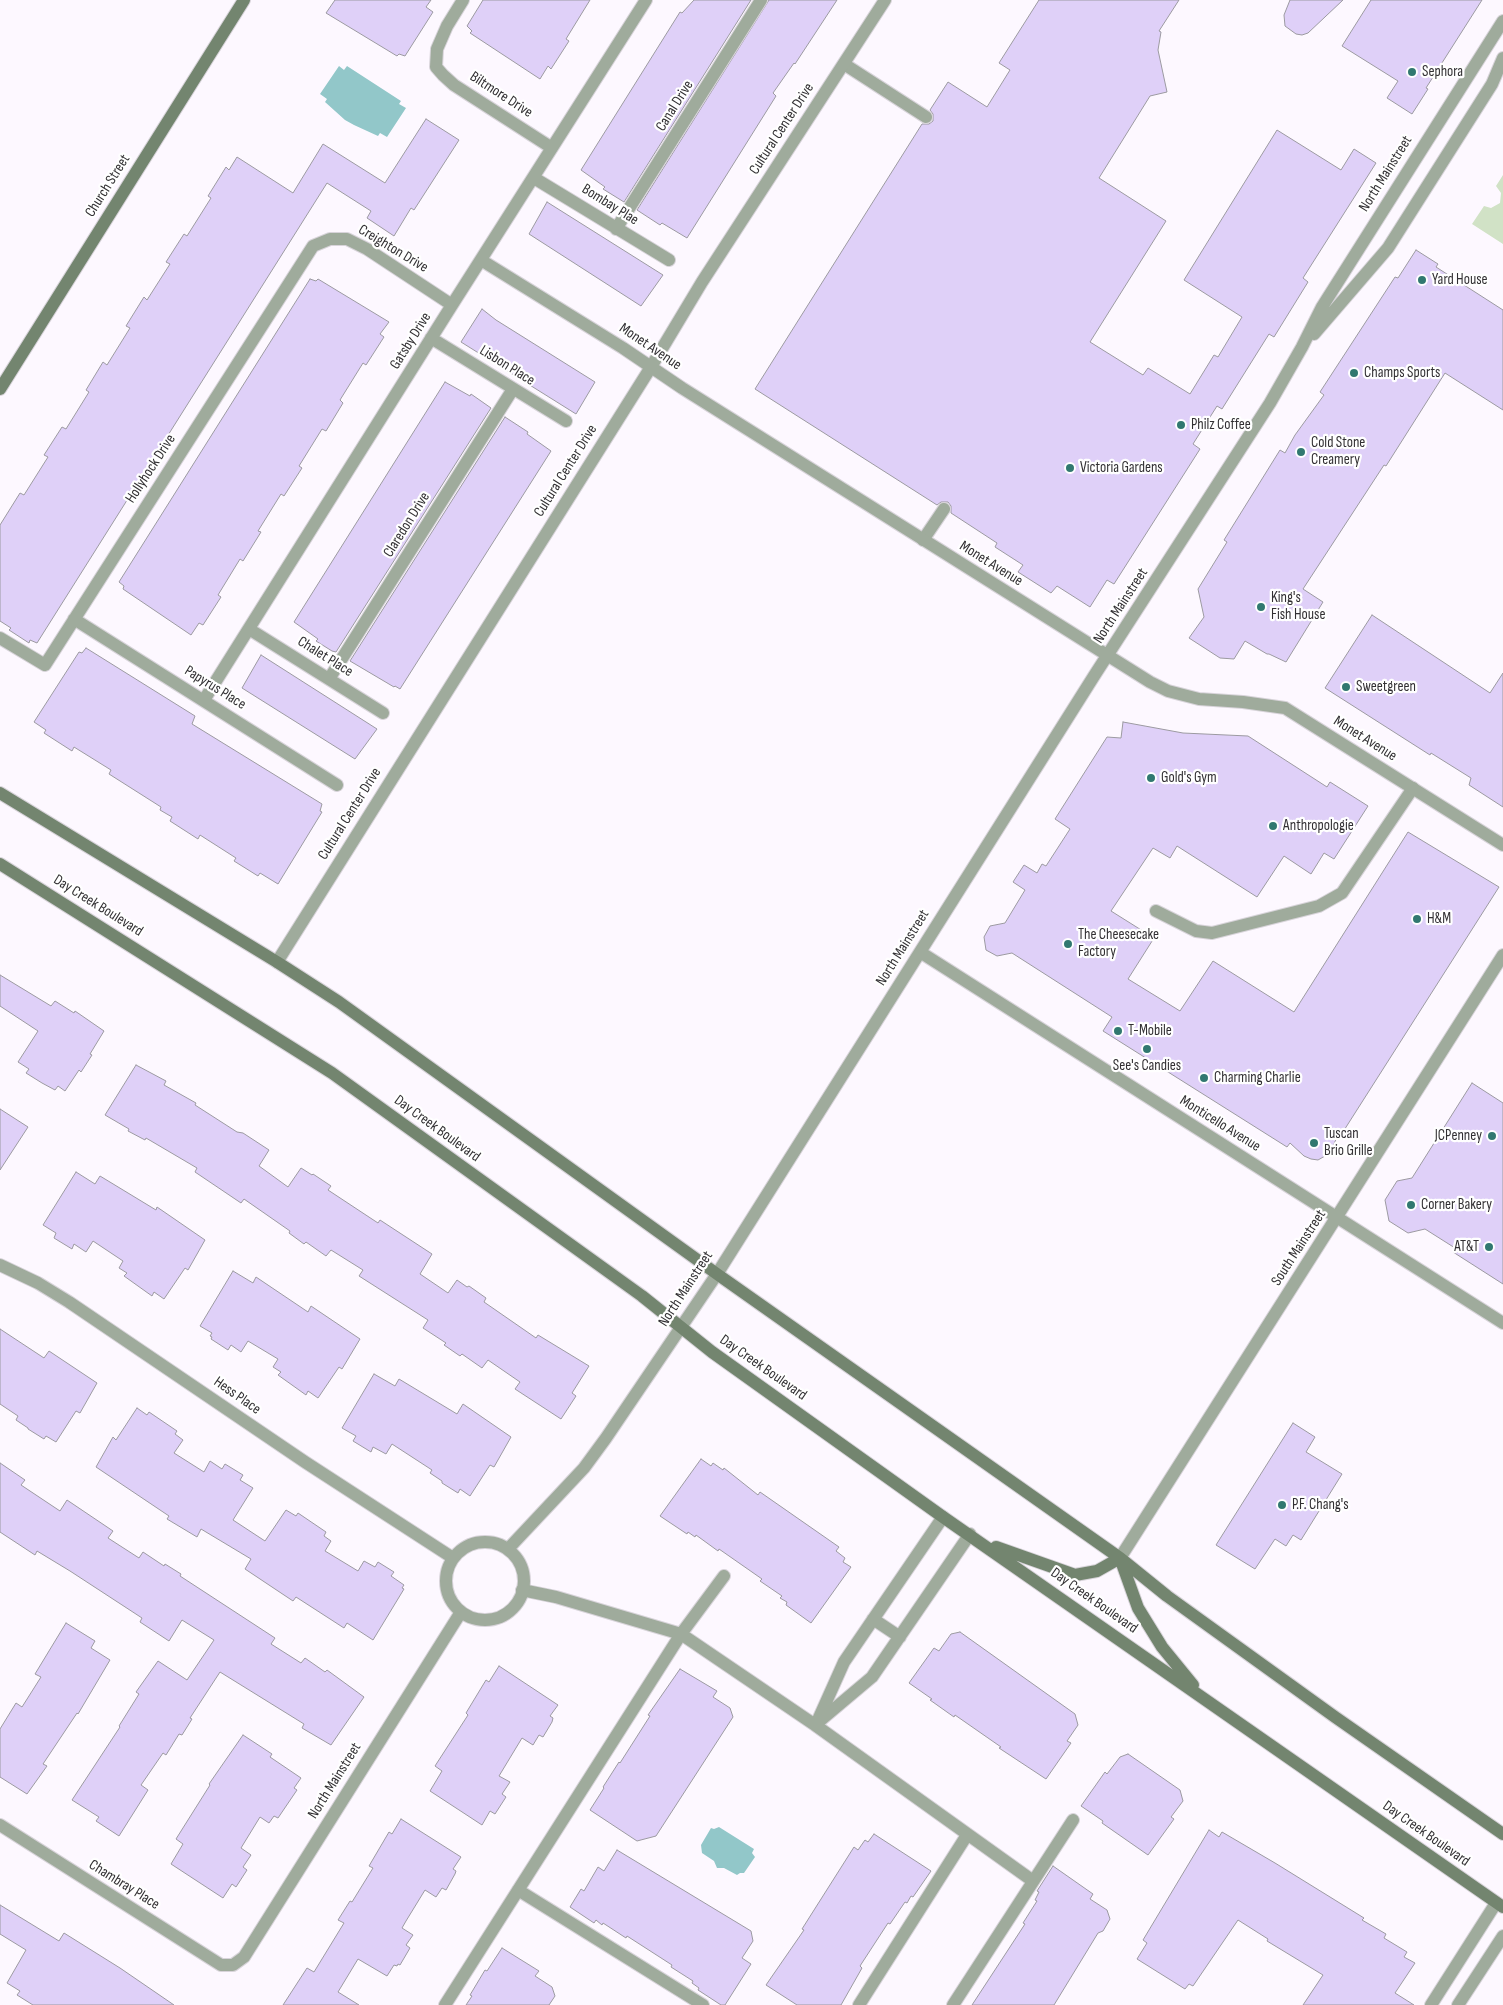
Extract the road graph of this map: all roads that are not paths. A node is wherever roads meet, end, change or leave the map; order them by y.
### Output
1 (244, 0) edge
2 (464, 0) edge
3 (646, 0) edge
4 (761, 0) edge
5 (885, 0) edge
6 (1503, 21) edge
7 (1503, 58) edge
8 (844, 64) junction
9 (926, 117) dead end
10 (552, 148) junction
11 (534, 178) junction
12 (616, 228) junction
13 (313, 246) joint
14 (481, 260) junction
15 (669, 260) dead end
16 (452, 305) junction
17 (432, 338) junction
18 (1302, 347) junction
19 (651, 366) junction
20 (0, 389) edge
21 (513, 389) junction
22 (566, 422) dead end
23 (944, 509) dead end
24 (923, 540) junction
25 (74, 620) junction
26 (249, 629) junction
27 (0, 638) edge
28 (1108, 656) junction
29 (329, 679) junction
30 (204, 700) junction
31 (383, 712) dead end
32 (337, 785) dead end
33 (1413, 788) junction
34 (0, 793) edge
35 (1503, 845) edge
36 (0, 864) edge
37 (1156, 910) dead end
38 (920, 952) junction
39 (1503, 956) edge
40 (277, 962) junction
41 (1338, 1218) junction
42 (0, 1265) edge
43 (717, 1274) junction
44 (1503, 1322) edge
45 (681, 1327) junction
46 (943, 1517) junction
47 (970, 1534) junction
48 (982, 1543) junction
49 (508, 1549) junction
50 (452, 1558) junction
51 (1120, 1558) junction
52 (724, 1576) dead end
53 (522, 1590) junction
54 (461, 1612) junction
55 (873, 1619) junction
56 (681, 1634) junction
57 (900, 1637) junction
58 (1202, 1697) junction
59 (815, 1725) junction
60 (1074, 1820) dead end
61 (0, 1825) edge
62 (1503, 1834) edge
63 (967, 1835) junction
64 (1033, 1882) junction
65 (518, 1890) junction
66 (1500, 1905) edge
67 (1503, 1936) edge
68 (233, 1965) joint
69 (1438, 1994) junction
70 (445, 2005) edge
71 (703, 2005) edge
72 (859, 2005) edge
73 (953, 2005) edge
74 (1431, 2005) edge
75 (1457, 2005) edge

1 - 20 main road, Church Street
2 - 10 street, Biltmore Drive
3 - 10 street, Gatsby Drive
4 - 12 street, Canal Drive
5 - 8 street, Cultural Center Drive
6 - 18 street, North Mainstreet
7 - 18 street, North Mainstreet
8 - 9 street
8 - 19 street, Cultural Center Drive
10 - 11 street, Gatsby Drive
11 - 12 street, Bombay Plae
11 - 14 street, Gatsby Drive
12 - 15 street, Bombay Plae
13 - 16 street, Creighton Drive
13 - 25 street, Hollyhock Drive
14 - 16 street, Gatsby Drive
14 - 19 street, Monet Avenue
16 - 17 street, Gatsby Drive
17 - 21 street, Lisbon Place
17 - 26 street, Gatsby Drive
18 - 28 street, North Mainstreet
19 - 24 street, Monet Avenue
19 - 40 street, Cultural Center Drive
21 - 22 street, Lisbon Place
21 - 29 street, Claredon Drive
23 - 24 street
24 - 28 street, Monet Avenue
25 - 27 street, Hollyhock Drive
25 - 30 street, Papyrus Place
26 - 29 street, Chalet Place
26 - 30 street, Gatsby Drive
28 - 33 street, Monet Avenue
28 - 38 street, North Mainstreet
29 - 31 street, Chalet Place
30 - 32 street, Papyrus Place
33 - 35 street, Monet Avenue
33 - 37 street
34 - 40 main road
36 - 45 main road, Day Creek Boulevard
38 - 41 street, Monticello Avenue
38 - 43 street, North Mainstreet
39 - 41 street, South Mainstreet
40 - 43 main road
41 - 44 street, Monticello Avenue
41 - 51 street, South Mainstreet
42 - 50 street, Hess Place
43 - 45 street, North Mainstreet
43 - 51 main road
45 - 46 main road, Day Creek Boulevard
45 - 49 street, North Mainstreet
46 - 47 main road, Day Creek Boulevard
46 - 55 street
47 - 48 main road, Day Creek Boulevard
47 - 57 street
48 - 51 main road
48 - 58 main road, Day Creek Boulevard
49 - 50 street
49 - 53 street
50 - 54 street
51 - 58 main road
51 - 62 main road
52 - 56 street
53 - 54 street
53 - 56 street
54 - 68 street, North Mainstreet
55 - 57 street
55 - 59 street
56 - 59 street
56 - 65 street
57 - 59 street
58 - 66 main road, Day Creek Boulevard
59 - 63 street
60 - 64 street
61 - 68 street, Chambray Place
63 - 64 street
63 - 72 street
64 - 73 street
65 - 70 street
65 - 71 street
66 - 69 street
67 - 75 street
69 - 74 street
69 - 75 street

